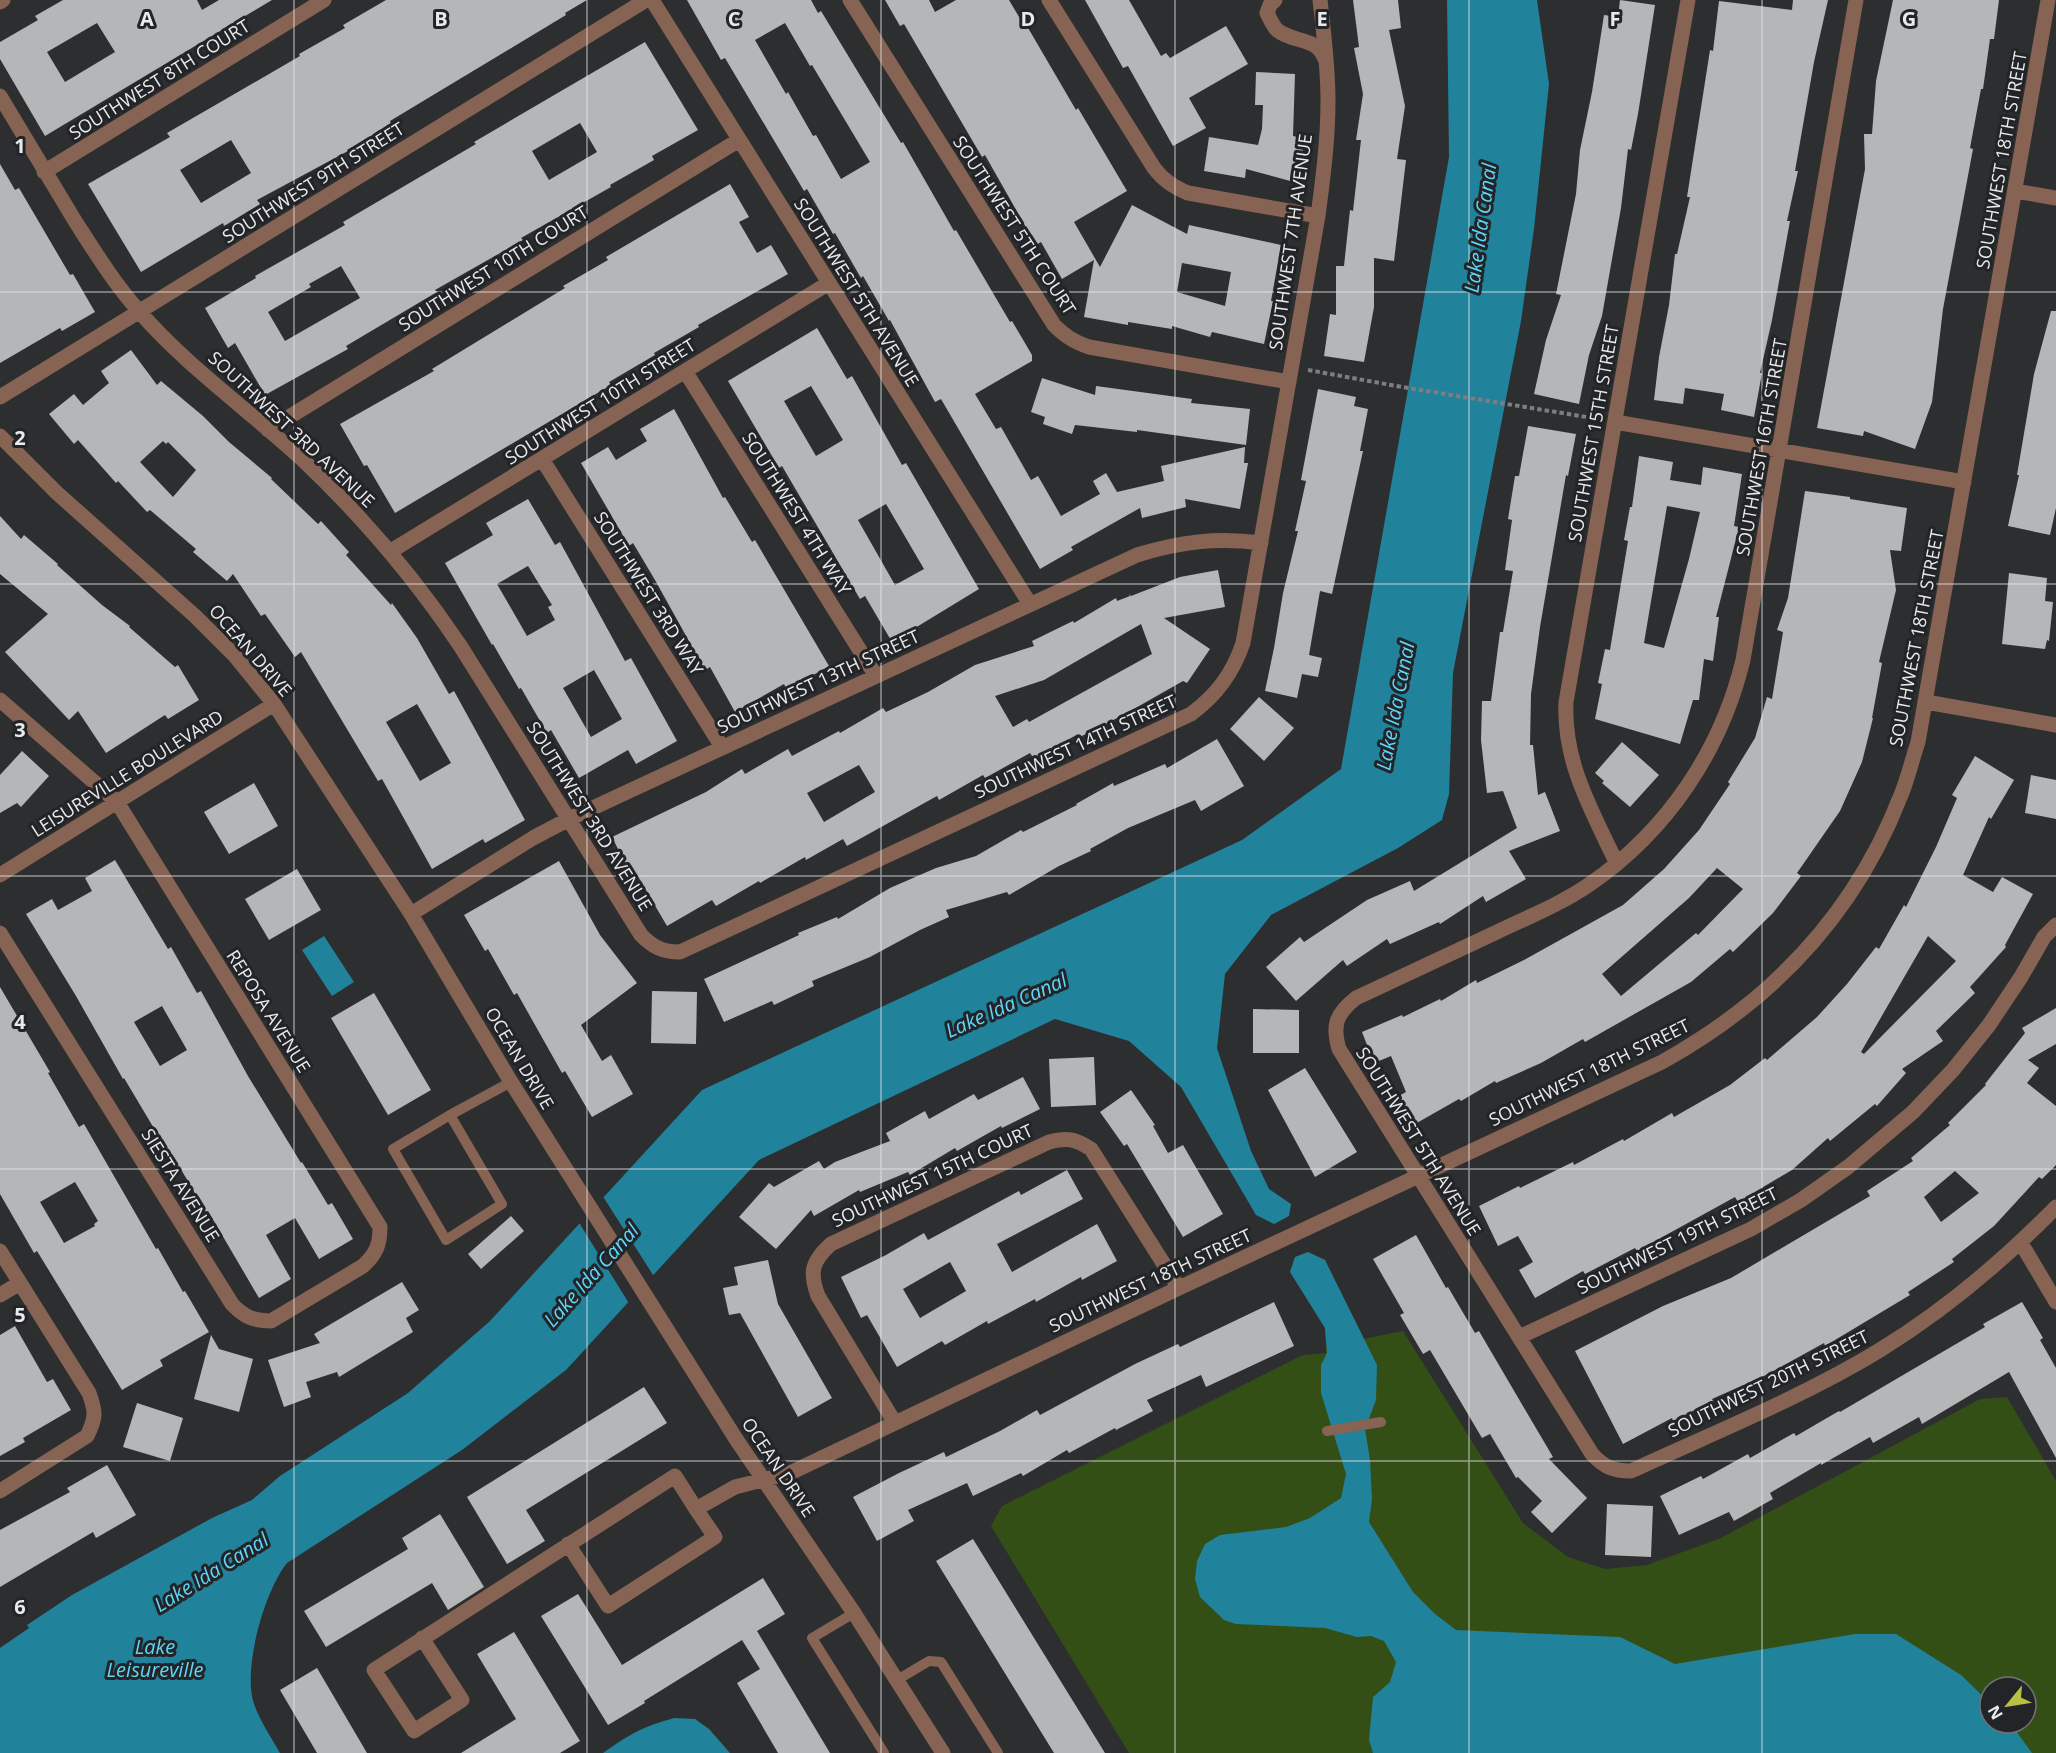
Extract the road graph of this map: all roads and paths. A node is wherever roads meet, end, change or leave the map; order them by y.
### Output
1 (324, 0) edge
2 (646, 0) edge
3 (652, 0) edge
4 (850, 0) edge
5 (1049, 0) edge
6 (1275, 0) edge
7 (1320, 0) edge
8 (1688, 0) edge
9 (1856, 0) edge
10 (2048, 0) edge
11 (1326, 62) junction
12 (0, 96) edge
13 (739, 140) junction
14 (45, 172) junction
15 (2015, 191) junction
16 (2056, 198) edge
17 (1318, 216) junction
18 (829, 283) junction
19 (139, 312) junction
20 (685, 371) junction
21 (1290, 374) junction
22 (0, 397) edge
23 (1615, 422) junction
24 (268, 430) junction
25 (0, 436) edge
26 (1780, 450) junction
27 (542, 459) junction
28 (1964, 482) junction
29 (1261, 543) junction
30 (391, 551) junction
31 (1030, 604) junction
32 (876, 676) junction
33 (0, 700) edge
34 (1926, 702) junction
35 (274, 704) junction
36 (2056, 725) edge
37 (722, 747) junction
38 (117, 802) junction
39 (569, 819) junction
40 (1617, 864) junction
41 (0, 875) edge
42 (411, 914) junction
43 (2056, 925) edge
44 (0, 933) edge
45 (651, 945) joint
46 (511, 1082) junction
47 (450, 1115) junction
48 (1418, 1176) junction
49 (2056, 1207) edge
50 (380, 1242) joint
51 (2020, 1243) junction
52 (0, 1251) edge
53 (20, 1282) junction
54 (1179, 1287) junction
55 (0, 1295) edge
56 (2056, 1302) edge
57 (1519, 1337) junction
58 (1381, 1422) dead end
59 (895, 1423) junction
60 (1326, 1431) dead end
61 (1631, 1471) joint
62 (763, 1479) junction
63 (0, 1491) edge
64 (696, 1509) junction
65 (568, 1544) junction
66 (854, 1612) junction
67 (422, 1638) junction
68 (897, 1680) junction
69 (884, 1753) edge
70 (943, 1753) edge
71 (998, 1753) edge

1 - 14 street, SOUTHWEST 8TH COURT
2 - 19 street, SOUTHWEST 9TH STREET
3 - 13 street, SOUTHWEST 5TH AVENUE
4 - 21 street, SOUTHWEST 5TH COURT
5 - 17 street
6 - 11 street
7 - 11 street, SOUTHWEST 7TH AVENUE
8 - 23 street, SOUTHWEST 15TH STREET
9 - 26 street, SOUTHWEST 16TH STREET
10 - 15 street, SOUTHWEST 18TH STREET
11 - 17 street, SOUTHWEST 7TH AVENUE
12 - 14 street, SOUTHWEST 3RD AVENUE
13 - 18 street, SOUTHWEST 5TH AVENUE
13 - 24 street, SOUTHWEST 10TH COURT
14 - 19 street, SOUTHWEST 3RD AVENUE
15 - 16 street
15 - 28 street, SOUTHWEST 18TH STREET
17 - 21 street, SOUTHWEST 7TH AVENUE
18 - 20 street, SOUTHWEST 10TH STREET
18 - 31 street, SOUTHWEST 5TH AVENUE
19 - 22 street, SOUTHWEST 9TH STREET
19 - 24 street, SOUTHWEST 3RD AVENUE
20 - 27 street, SOUTHWEST 10TH STREET
20 - 32 street, SOUTHWEST 4TH WAY
21 - 23 path
21 - 29 street, SOUTHWEST 14TH STREET
23 - 26 street
23 - 40 street, SOUTHWEST 15TH STREET
24 - 30 street, SOUTHWEST 3RD AVENUE
25 - 35 street, OCEAN DRIVE
26 - 28 street
26 - 40 street, SOUTHWEST 16TH STREET
27 - 30 street, SOUTHWEST 10TH STREET
27 - 37 street, SOUTHWEST 3RD WAY
28 - 34 street, SOUTHWEST 18TH STREET
29 - 31 street, SOUTHWEST 13TH STREET
29 - 45 street, SOUTHWEST 14TH STREET
30 - 39 street, SOUTHWEST 3RD AVENUE
31 - 32 street, SOUTHWEST 13TH STREET
32 - 37 street, SOUTHWEST 13TH STREET
33 - 38 street, REPOSA AVENUE
34 - 36 street
34 - 48 street, SOUTHWEST 18TH STREET
35 - 38 street, LEISUREVILLE BOULEVARD
35 - 42 street, OCEAN DRIVE
37 - 39 street, SOUTHWEST 13TH STREET
38 - 41 street, LEISUREVILLE BOULEVARD
38 - 50 street, REPOSA AVENUE
39 - 42 street, SOUTHWEST 13TH STREET
39 - 45 street, SOUTHWEST 3RD AVENUE
40 - 48 street, SOUTHWEST 5TH AVENUE
42 - 46 street, OCEAN DRIVE
43 - 57 street, SOUTHWEST 19TH STREET
44 - 50 street, SIESTA AVENUE
46 - 47 lane
46 - 62 street, OCEAN DRIVE
47 - 47 lane
48 - 54 street, SOUTHWEST 18TH STREET
48 - 57 street, SOUTHWEST 5TH AVENUE
49 - 51 street, SOUTHWEST 20TH STREET
51 - 56 street
51 - 61 street, SOUTHWEST 20TH STREET
52 - 53 street
53 - 55 street
53 - 63 street
54 - 59 street, SOUTHWEST 18TH STREET
54 - 59 street, SOUTHWEST 15TH COURT
57 - 61 street, SOUTHWEST 5TH AVENUE
58 - 60 lane
59 - 62 street, SOUTHWEST 18TH STREET
62 - 64 street, SOUTHWEST 18TH STREET
62 - 66 street, OCEAN DRIVE
64 - 65 street
64 - 65 street
65 - 67 street
66 - 68 street, OCEAN DRIVE
66 - 69 lane
67 - 67 street
68 - 70 street, OCEAN DRIVE
68 - 71 lane

